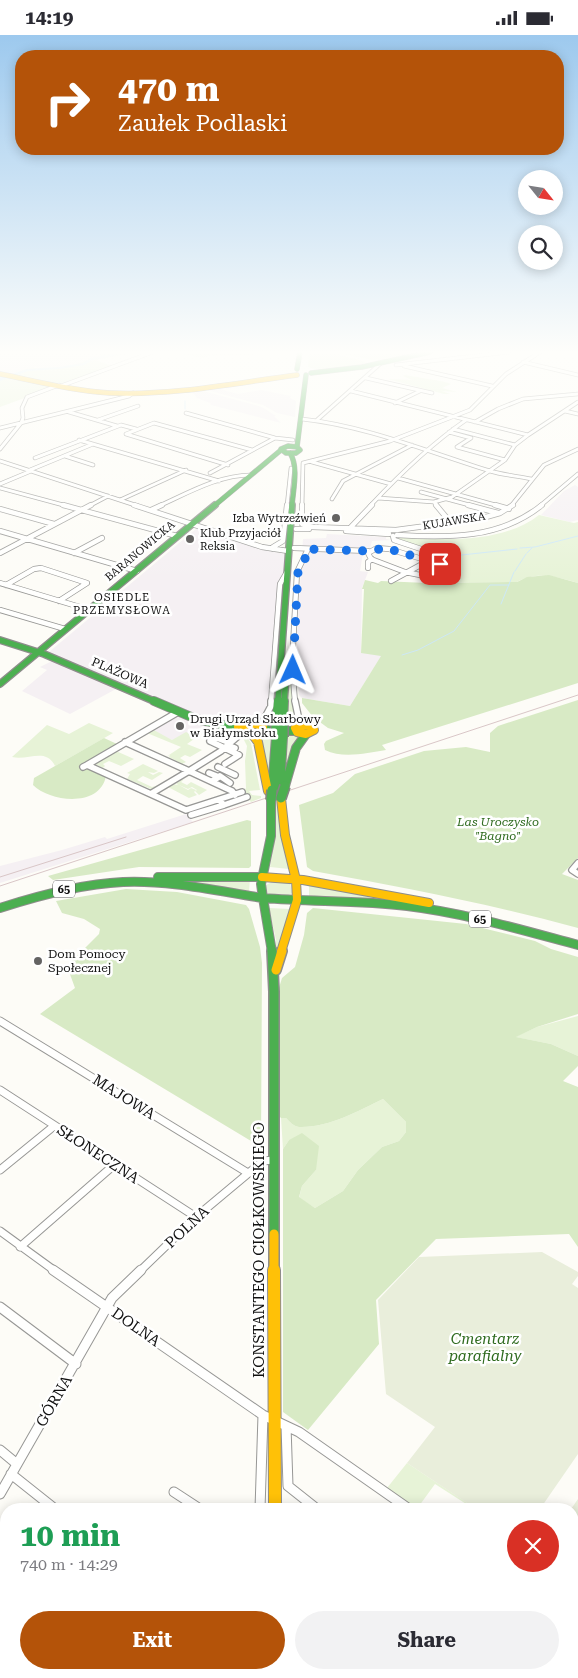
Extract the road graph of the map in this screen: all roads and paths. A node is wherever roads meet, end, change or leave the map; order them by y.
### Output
1 (15, 429) edge
2 (110, 429) edge
3 (136, 429) edge
4 (175, 429) edge
5 (242, 429) edge
6 (293, 429) edge
7 (298, 429) edge
8 (350, 429) edge
9 (422, 429) edge
10 (453, 429) joint
11 (502, 429) edge
12 (538, 429) edge
13 (449, 432) junction
14 (528, 435) junction
15 (275, 438) junction
16 (79, 440) junction
17 (393, 440) junction
18 (93, 444) junction
19 (412, 445) junction
20 (516, 445) junction
21 (0, 449) edge
22 (578, 449) edge
23 (252, 450) junction
24 (288, 450) junction
25 (430, 450) junction
26 (65, 456) junction
27 (35, 458) dead end
28 (505, 460) junction
29 (0, 461) edge
30 (310, 462) junction
31 (93, 465) dead end
32 (228, 465) junction
33 (291, 468) dead end
34 (490, 470) junction
35 (31, 471) junction
36 (186, 471) junction
37 (210, 473) dead end
38 (356, 474) junction
39 (578, 474) edge
40 (251, 475) junction
41 (398, 478) junction
42 (531, 479) junction
43 (219, 481) junction
44 (391, 484) junction
45 (0, 486) edge
46 (421, 491) dead end
47 (457, 494) junction
48 (108, 496) junction
49 (378, 498) junction
50 (332, 499) dead end
51 (447, 499) junction
52 (120, 500) junction
53 (434, 502) junction
54 (0, 509) edge
55 (509, 509) junction
56 (82, 510) junction
57 (151, 510) junction
58 (499, 514) junction
59 (192, 523) junction
60 (450, 523) junction
61 (54, 524) junction
62 (350, 527) junction
63 (297, 528) junction
64 (0, 531) edge
65 (394, 533) junction
66 (177, 536) junction
67 (102, 538) dead end
68 (27, 539) junction
69 (374, 542) dead end
70 (273, 549) junction
71 (288, 549) junction
72 (308, 549) junction
73 (374, 549) junction
74 (368, 551) junction
75 (0, 553) edge
76 (74, 553) junction
77 (372, 559) junction
78 (426, 561) junction
79 (452, 567) dead end
80 (368, 569) dead end
81 (137, 571) junction
82 (287, 572) junction
83 (405, 572) junction
84 (435, 578) dead end
85 (391, 581) dead end
86 (0, 583) edge
87 (6, 585) junction
88 (59, 601) junction
89 (0, 610) edge
90 (90, 610) junction
91 (66, 629) junction
92 (0, 640) edge
93 (38, 652) junction
94 (0, 685) edge
95 (178, 712) junction
96 (280, 723) junction
97 (301, 727) junction
98 (254, 728) junction
99 (125, 742) junction
100 (227, 745) junction
101 (235, 748) dead end
102 (225, 764) dead end
103 (218, 767) dead end
104 (189, 771) junction
105 (209, 773) dead end
106 (235, 775) dead end
107 (220, 777) junction
108 (212, 781) junction
109 (230, 783) dead end
110 (242, 792) dead end
111 (152, 793) junction
112 (276, 794) junction
113 (235, 795) junction
114 (247, 797) dead end
115 (219, 800) junction
116 (224, 805) junction
117 (191, 815) dead end
118 (578, 863) edge
119 (578, 874) edge
120 (262, 877) junction
121 (296, 880) junction
122 (263, 898) junction
123 (297, 900) junction
124 (0, 902) edge
125 (0, 908) edge
126 (578, 938) edge
127 (578, 945) edge
128 (274, 991) junction
129 (0, 1021) edge
130 (0, 1090) edge
131 (54, 1126) junction
132 (274, 1160) junction
133 (114, 1165) junction
134 (0, 1170) edge
135 (248, 1173) junction
136 (196, 1217) junction
137 (0, 1231) edge
138 (20, 1247) junction
139 (0, 1307) edge
140 (107, 1307) junction
141 (76, 1364) junction
142 (263, 1415) junction
143 (275, 1422) junction
144 (286, 1426) junction
145 (0, 1450) edge
146 (17, 1464) junction
147 (11, 1474) junction
148 (174, 1492) dead end
149 (0, 1493) edge
150 (47, 1503) edge
151 (191, 1503) edge
152 (260, 1503) edge
153 (275, 1503) edge
154 (309, 1503) edge
155 (400, 1503) edge

1 - 21 street
2 - 16 street
3 - 32 street
4 - 23 street
5 - 15 street
6 - 24 main road
7 - 24 main road
8 - 17 street
9 - 17 street
10 - 13 street
10 - 20 street
11 - 14 street
12 - 14 street
13 - 25 street
13 - 28 street
14 - 20 street
15 - 23 street
15 - 24 street
16 - 18 street
16 - 27 street
17 - 19 street
17 - 30 street
18 - 26 street
18 - 36 street
19 - 25 street
19 - 38 street
20 - 28 street
22 - 42 street, KUJAWSKA
23 - 32 street
24 - 40 main road, BARANOWICKA
24 - 63 main road
25 - 34 street
25 - 41 street
26 - 31 street
26 - 35 street
28 - 34 street
29 - 35 street
30 - 38 street
30 - 63 street
32 - 37 street
33 - 70 street
34 - 42 street
34 - 47 street
35 - 45 street
35 - 48 street
36 - 43 street
36 - 52 street
38 - 44 street
38 - 50 street
39 - 65 street
40 - 43 street
40 - 59 main road, BARANOWICKA
41 - 44 street
41 - 47 street
42 - 55 street, KUJAWSKA
43 - 57 street
44 - 49 street
45 - 56 street
46 - 51 street
47 - 51 street
47 - 55 street
48 - 52 street
48 - 56 street
49 - 53 street
49 - 62 street
51 - 53 street
51 - 58 street
52 - 57 street
53 - 60 street
54 - 61 street
55 - 58 street, KUJAWSKA
56 - 61 street
56 - 66 street
57 - 59 street
58 - 60 street, KUJAWSKA
59 - 66 main road, BARANOWICKA
59 - 70 street
60 - 65 street, KUJAWSKA
61 - 68 street
62 - 63 street, KUJAWSKA
62 - 65 street, KUJAWSKA
63 - 65 street
63 - 71 main road
64 - 68 street
65 - 78 street
66 - 81 main road, BARANOWICKA
67 - 76 street
68 - 75 street
68 - 76 street
69 - 73 street
70 - 71 street
71 - 72 street
71 - 82 main road
71 - 96 main road
72 - 74 street
72 - 97 street
73 - 74 street
73 - 78 street
74 - 77 street
76 - 81 street
77 - 80 street
77 - 83 street
78 - 79 street
78 - 83 street
81 - 90 main road, BARANOWICKA
82 - 96 main road
82 - 98 street
83 - 84 street
83 - 85 street
86 - 87 street
87 - 88 street
87 - 88 street
88 - 90 street
89 - 91 street
90 - 91 main road, BARANOWICKA
91 - 93 main road, BARANOWICKA
92 - 93 main road, PLAŻOWA
93 - 94 main road, BARANOWICKA
93 - 95 main road, PLAŻOWA
95 - 98 main road, PLAŻOWA
95 - 99 street
96 - 112 main road, bridge
97 - 98 main road, PLAŻOWA
97 - 112 main road
98 - 100 street
98 - 112 main road
99 - 104 street
99 - 111 street
100 - 101 street
100 - 102 street
100 - 104 street
103 - 106 street
104 - 108 street
104 - 111 street
105 - 107 street
107 - 108 street
107 - 109 street
108 - 113 street
110 - 113 street
111 - 115 street
112 - 120 main road
112 - 121 main road
113 - 115 street
114 - 116 street
115 - 116 street
116 - 117 street
118 - 119 street
120 - 121 main road, 65
120 - 122 main road, KONSTANTEGO CIOŁKOWSKIEGO
120 - 124 main road, 65
121 - 123 main road
121 - 126 main road, 65
122 - 123 main road, 65
122 - 125 main road, 65
122 - 128 main road, KONSTANTEGO CIOŁKOWSKIEGO
123 - 127 main road, 65
123 - 128 main road, KONSTANTEGO CIOŁKOWSKIEGO
128 - 132 main road, KONSTANTEGO CIOŁKOWSKIEGO
129 - 135 street, MAJOWA
130 - 131 street, SŁONECZNA
131 - 133 street, SŁONECZNA
131 - 134 street
132 - 135 street, POLNA
132 - 143 main road, KONSTANTEGO CIOŁKOWSKIEGO
133 - 136 street, SŁONECZNA
133 - 138 street
135 - 136 street, POLNA
136 - 140 street, POLNA
137 - 138 street, DOLNA
138 - 140 street, DOLNA
139 - 141 street
140 - 141 street, GÓRNA
140 - 142 street, DOLNA
141 - 146 street, GÓRNA
142 - 143 street, DOLNA
142 - 152 street
143 - 144 street, DOLNA
143 - 153 main road, KONSTANTEGO CIOŁKOWSKIEGO
144 - 154 street
144 - 155 street, DOLNA
145 - 146 street
146 - 147 street, GÓRNA
147 - 149 street, GÓRNA
147 - 150 street
148 - 151 street

